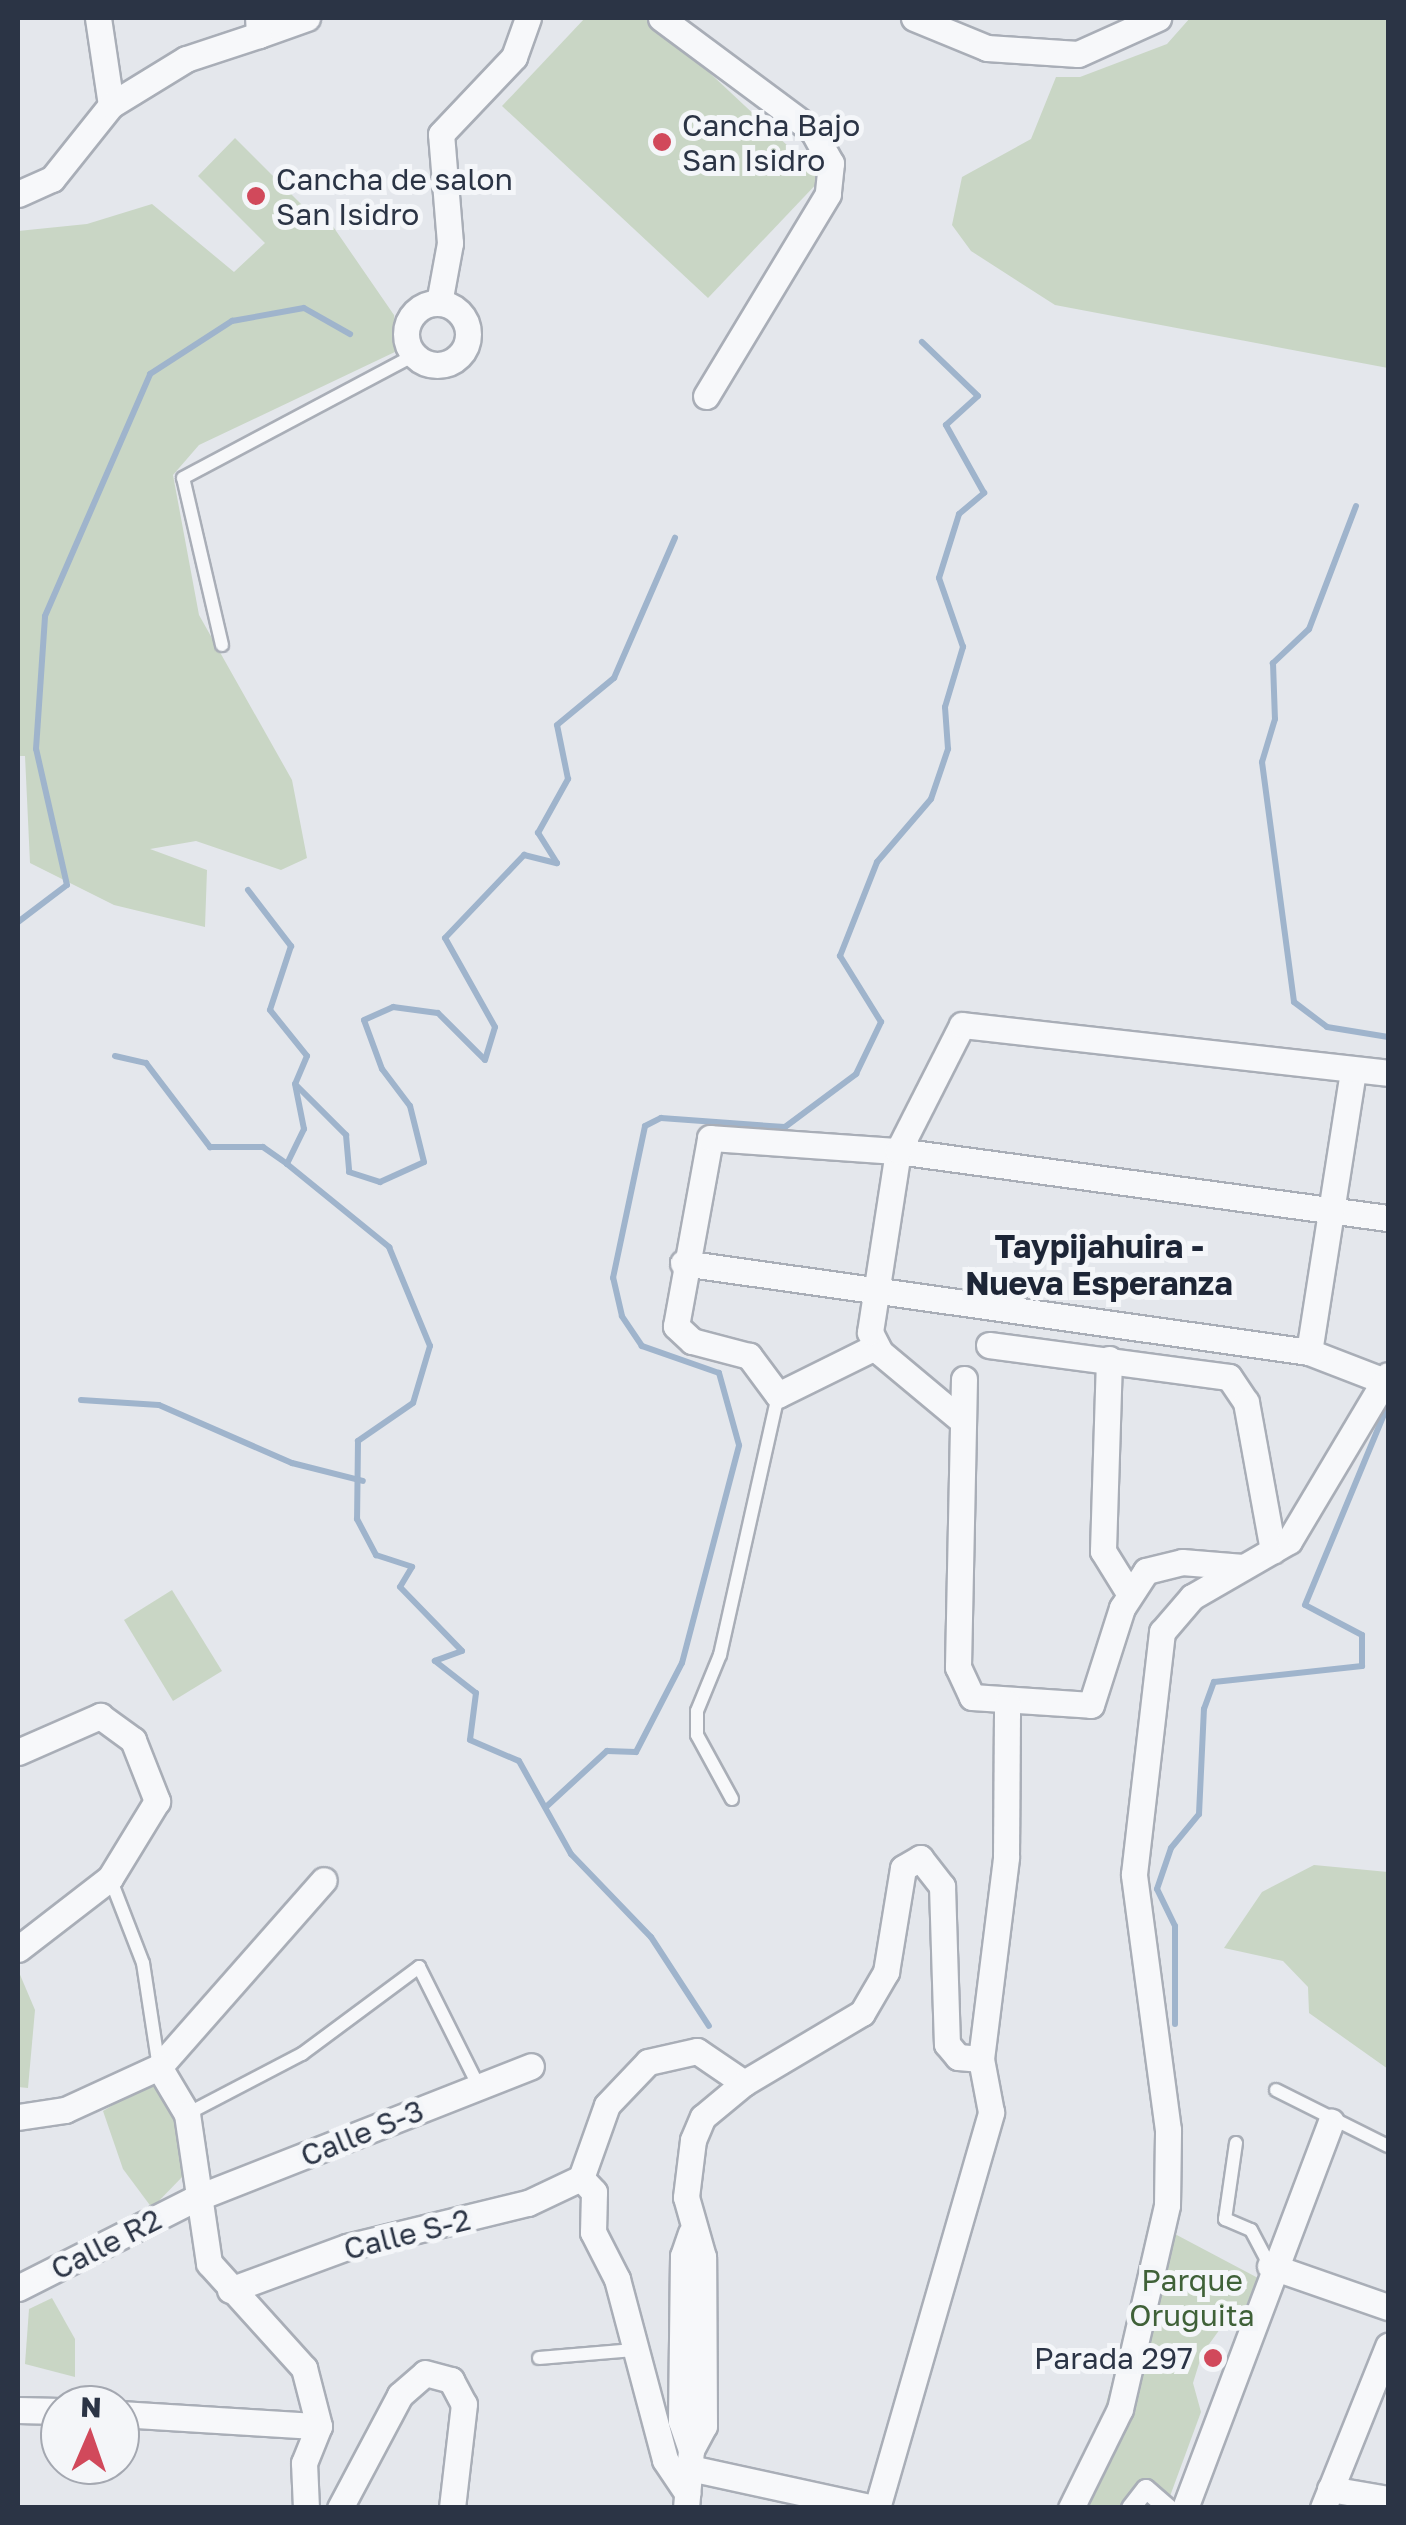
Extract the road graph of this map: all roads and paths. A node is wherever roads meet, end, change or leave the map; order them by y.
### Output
1 (98, 18) edge
2 (308, 18) edge
3 (528, 18) edge
4 (661, 18) edge
5 (914, 18) edge
6 (1158, 18) edge
7 (258, 26) edge
8 (110, 105) junction
9 (18, 194) edge
10 (439, 303) junction
11 (414, 355) junction
12 (706, 396) dead end
13 (222, 645) dead end
14 (1354, 1070) junction
15 (1388, 1073) edge
16 (898, 1151) junction
17 (1331, 1214) junction
18 (1388, 1218) edge
19 (683, 1262) junction
20 (874, 1294) junction
21 (989, 1345) dead end
22 (876, 1347) junction
23 (1309, 1352) junction
24 (1109, 1359) junction
25 (1384, 1377) edge
26 (964, 1379) dead end
27 (778, 1395) junction
28 (960, 1420) junction
29 (1273, 1550) junction
30 (1244, 1567) junction
31 (1129, 1593) junction
32 (1008, 1703) junction
33 (18, 1752) edge
34 (732, 1800) dead end
35 (110, 1878) junction
36 (324, 1880) dead end
37 (18, 1949) edge
38 (981, 2059) junction
39 (531, 2066) dead end
40 (159, 2067) junction
41 (744, 2083) junction
42 (479, 2087) junction
43 (1276, 2090) dead end
44 (187, 2114) junction
45 (18, 2117) edge
46 (1332, 2122) junction
47 (1236, 2143) dead end
48 (1388, 2146) edge
49 (581, 2178) junction
50 (194, 2199) junction
51 (1270, 2266) junction
52 (18, 2288) edge
53 (230, 2290) junction
54 (1388, 2307) edge
55 (1388, 2346) edge
56 (634, 2350) junction
57 (539, 2358) dead end
58 (140, 2415) edge
59 (318, 2426) junction
60 (689, 2480) edge
61 (1326, 2498) edge
62 (1388, 2499) edge
63 (306, 2508) edge
64 (340, 2508) edge
65 (452, 2508) edge
66 (876, 2508) edge
67 (1071, 2508) edge
68 (1131, 2508) edge
69 (1168, 2508) edge
70 (1186, 2508) edge

1 - 8 street
2 - 7 street
3 - 10 street
4 - 12 street
5 - 6 street
7 - 8 street
8 - 9 street
10 - 11 street
10 - 11 street
11 - 13 lane
14 - 15 street
14 - 16 street
14 - 17 street
16 - 17 street
16 - 19 street
16 - 20 street
17 - 18 street
17 - 23 street
19 - 20 street
19 - 27 street
20 - 22 street
20 - 23 street
21 - 24 street
22 - 27 street
22 - 28 street
23 - 25 street
24 - 29 street
24 - 31 street
25 - 29 street
26 - 28 street
27 - 34 lane
28 - 32 street
29 - 30 street
30 - 31 street
30 - 67 street
31 - 32 street
32 - 38 street
33 - 35 street
35 - 37 street
35 - 40 lane
36 - 40 street
38 - 41 street
38 - 66 street
39 - 42 street, Calle S-3
40 - 44 street
40 - 45 street
41 - 49 street
41 - 60 street
42 - 44 lane
42 - 50 street, Calle S-3
43 - 46 lane
44 - 50 street
46 - 48 lane
46 - 51 street
47 - 51 lane
49 - 53 street, Calle S-2
49 - 56 street
50 - 52 street, Calle R2
50 - 53 street
51 - 54 street
51 - 70 street
53 - 59 street
55 - 61 street
56 - 57 lane
56 - 60 street
58 - 59 street
59 - 63 street
60 - 66 street
61 - 62 street
64 - 65 street
68 - 69 street

